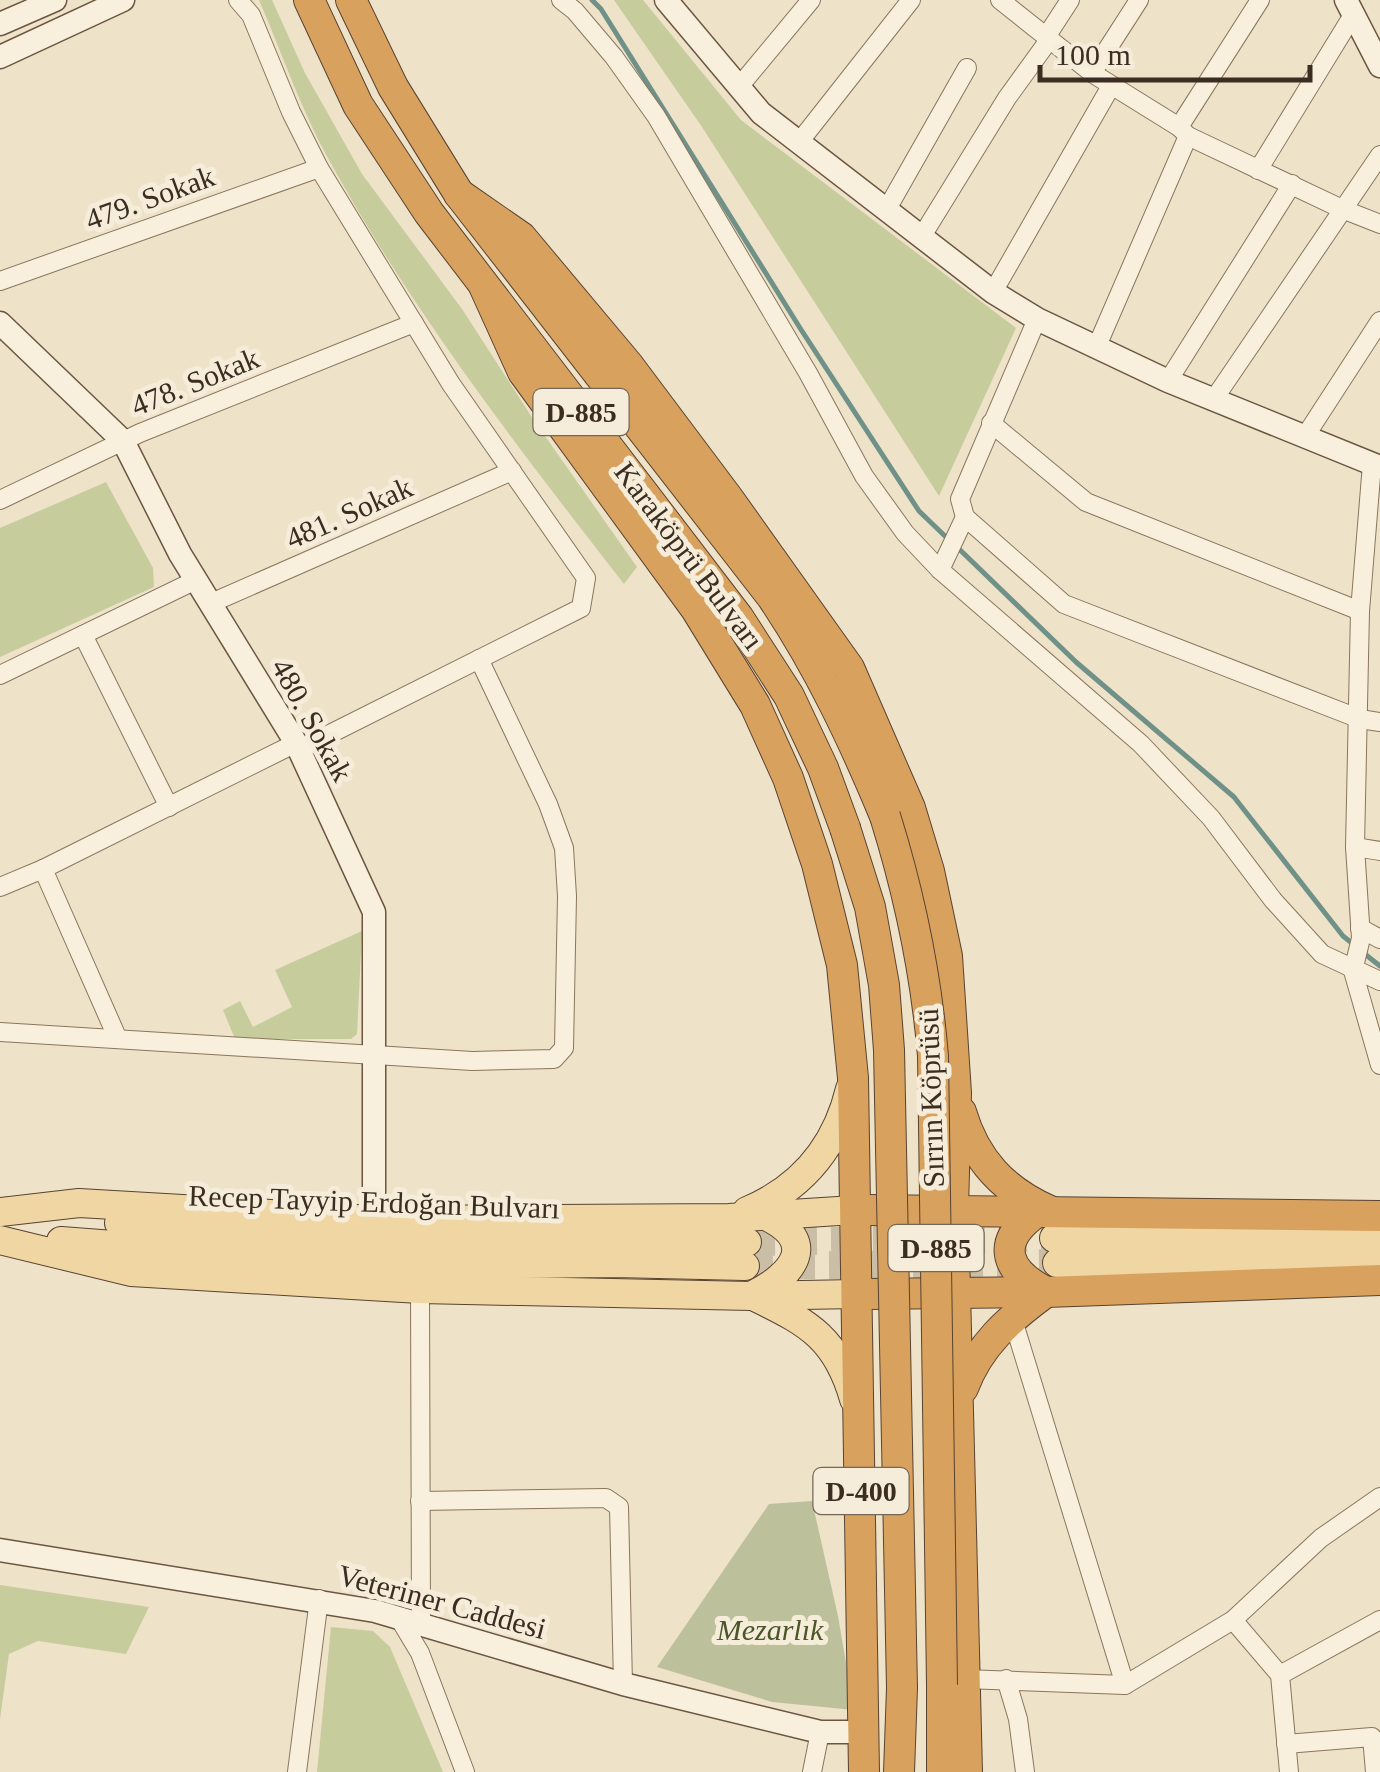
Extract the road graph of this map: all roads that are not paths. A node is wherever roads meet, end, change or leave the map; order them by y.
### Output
1 (55, 0) edge
2 (123, 0) edge
3 (238, 0) edge
4 (309, 0) edge
5 (351, 0) edge
6 (561, 0) edge
7 (666, 0) edge
8 (811, 0) edge
9 (911, 0) edge
10 (1000, 0) edge
11 (1070, 0) edge
12 (1139, 0) edge
13 (1260, 0) edge
14 (1349, 7) edge
15 (0, 24) edge
16 (1048, 39) junction
17 (0, 57) edge
18 (1378, 57) edge
19 (967, 68) dead end
20 (1092, 73) junction
21 (1111, 86) junction
22 (738, 88) junction
23 (1183, 131) junction
24 (800, 141) junction
25 (1380, 155) edge
26 (319, 168) junction
27 (1258, 170) junction
28 (1292, 184) junction
29 (460, 194) junction
30 (887, 209) junction
31 (1342, 209) junction
32 (1380, 224) edge
33 (922, 236) junction
34 (0, 281) edge
35 (484, 286) junction
36 (994, 292) junction
37 (1037, 319) junction
38 (414, 322) junction
39 (0, 323) edge
40 (1378, 330) edge
41 (1097, 346) junction
42 (1168, 380) junction
43 (1214, 399) junction
44 (991, 422) junction
45 (1306, 436) junction
46 (123, 441) junction
47 (1376, 466) edge
48 (512, 471) junction
49 (0, 500) edge
50 (964, 517) junction
51 (940, 570) junction
52 (196, 580) junction
53 (209, 604) junction
54 (1360, 611) junction
55 (83, 635) junction
56 (479, 659) junction
57 (0, 675) edge
58 (1360, 719) junction
59 (1380, 722) edge
60 (297, 746) junction
61 (169, 807) junction
62 (885, 816) joint
63 (845, 828) joint
64 (1354, 847) junction
65 (1380, 851) edge
66 (43, 869) junction
67 (0, 887) edge
68 (1360, 933) junction
69 (1380, 939) edge
70 (1355, 965) junction
71 (1380, 981) edge
72 (0, 1032) edge
73 (116, 1037) junction
74 (375, 1056) junction
75 (1380, 1065) edge
76 (853, 1078) junction
77 (956, 1093) junction
78 (854, 1210) junction
79 (953, 1210) junction
80 (0, 1213) edge
81 (766, 1216) junction
82 (1380, 1216) edge
83 (730, 1218) junction
84 (374, 1220) junction
85 (1050, 1232) junction
86 (1380, 1235) edge
87 (0, 1238) edge
88 (1380, 1261) edge
89 (1380, 1280) edge
90 (420, 1290) junction
91 (956, 1292) junction
92 (1046, 1292) junction
93 (856, 1294) junction
94 (751, 1296) junction
95 (1012, 1317) junction
96 (960, 1396) junction
97 (860, 1421) junction
98 (1380, 1497) edge
99 (420, 1501) junction
100 (0, 1550) edge
101 (318, 1600) junction
102 (1233, 1620) junction
103 (1380, 1620) edge
104 (410, 1621) junction
105 (1280, 1676) junction
106 (1006, 1679) junction
107 (954, 1682) junction
108 (623, 1684) junction
109 (1125, 1684) junction
110 (820, 1732) junction
111 (864, 1732) junction
112 (1286, 1744) junction
113 (297, 1772) edge
114 (465, 1772) edge
115 (812, 1772) edge
116 (864, 1772) edge
117 (900, 1772) edge
118 (942, 1772) edge
119 (967, 1772) edge
120 (1025, 1772) edge
121 (1289, 1772) edge
122 (1376, 1772) edge

1 - 15 street
2 - 17 street
3 - 26 street
4 - 35 highway, Karaköprü Bulvarı / D-885
5 - 29 highway, Karaköprü Bulvarı / D-885
6 - 51 street
7 - 22 street
8 - 22 street
9 - 24 street
10 - 16 street
11 - 16 street
12 - 20 street
13 - 23 street
14 - 18 street
14 - 27 street
16 - 20 street
16 - 33 street
19 - 30 street
20 - 21 street
21 - 23 street
21 - 36 street
22 - 24 street
23 - 27 street
23 - 41 street
24 - 30 street
25 - 31 street
26 - 34 street, 479. Sokak
26 - 38 street
27 - 28 street
28 - 31 street
28 - 42 street
29 - 62 highway, Karaköprü Bulvarı / D-885
29 - 77 highway
30 - 33 street
31 - 32 street
31 - 43 street
33 - 36 street
35 - 63 highway, Karaköprü Bulvarı / D-885
35 - 76 highway
36 - 37 street
37 - 41 street
37 - 44 street
38 - 46 street, 478. Sokak
38 - 48 street
39 - 46 street, 480. Sokak
40 - 45 street
41 - 42 street
42 - 43 street
43 - 45 street
44 - 50 street
44 - 54 street
45 - 47 street
46 - 49 street, 478. Sokak
46 - 52 street, 480. Sokak
47 - 54 street
48 - 53 street, 481. Sokak
48 - 56 street
50 - 51 street
50 - 58 street
51 - 70 street
52 - 53 street, 480. Sokak
52 - 55 street
53 - 60 street, 480. Sokak
54 - 58 street
55 - 57 street
55 - 61 street
56 - 60 street
56 - 74 street
58 - 59 street
58 - 64 street
60 - 61 street
60 - 74 street, 480. Sokak
61 - 66 street
62 - 107 highway, Sırrın Köprüsü / D-885, bridge
63 - 117 highway, Sırrın Köprüsü / D-885, bridge
64 - 65 street
64 - 68 street
66 - 67 street
66 - 73 street
68 - 69 street
68 - 70 street
70 - 71 street
70 - 75 street
72 - 73 street
73 - 74 street
74 - 84 street, 480. Sokak
76 - 78 highway
76 - 83 main road
77 - 79 highway
77 - 85 highway
78 - 79 highway
78 - 81 main road
78 - 93 highway, D-400
79 - 85 highway
79 - 91 highway
80 - 84 main road
80 - 87 main road, Recep Tayyip Erdoğan Bulvarı
81 - 83 main road
81 - 94 main road
82 - 85 highway
83 - 84 main road
85 - 86 main road
85 - 88 main road
85 - 92 highway
87 - 90 main road
89 - 92 highway
90 - 94 main road
90 - 99 street
91 - 92 highway
91 - 93 highway
91 - 96 highway
92 - 95 highway
93 - 94 main road
93 - 97 highway, D-400
94 - 97 main road
95 - 96 highway
95 - 109 street
96 - 107 highway
97 - 111 highway, D-400
98 - 102 street
99 - 104 street
99 - 108 street
100 - 101 street, Veteriner Caddesi
101 - 104 street, Veteriner Caddesi
101 - 113 street
102 - 105 street
102 - 109 street
103 - 105 street
104 - 108 street, Veteriner Caddesi
104 - 114 street
105 - 112 street
106 - 107 street
106 - 109 street
106 - 120 street
107 - 118 highway, D-885
107 - 119 highway
108 - 110 street, Veteriner Caddesi
110 - 111 street, Veteriner Caddesi
110 - 115 street
111 - 116 highway, D-400
112 - 121 street
112 - 122 street

